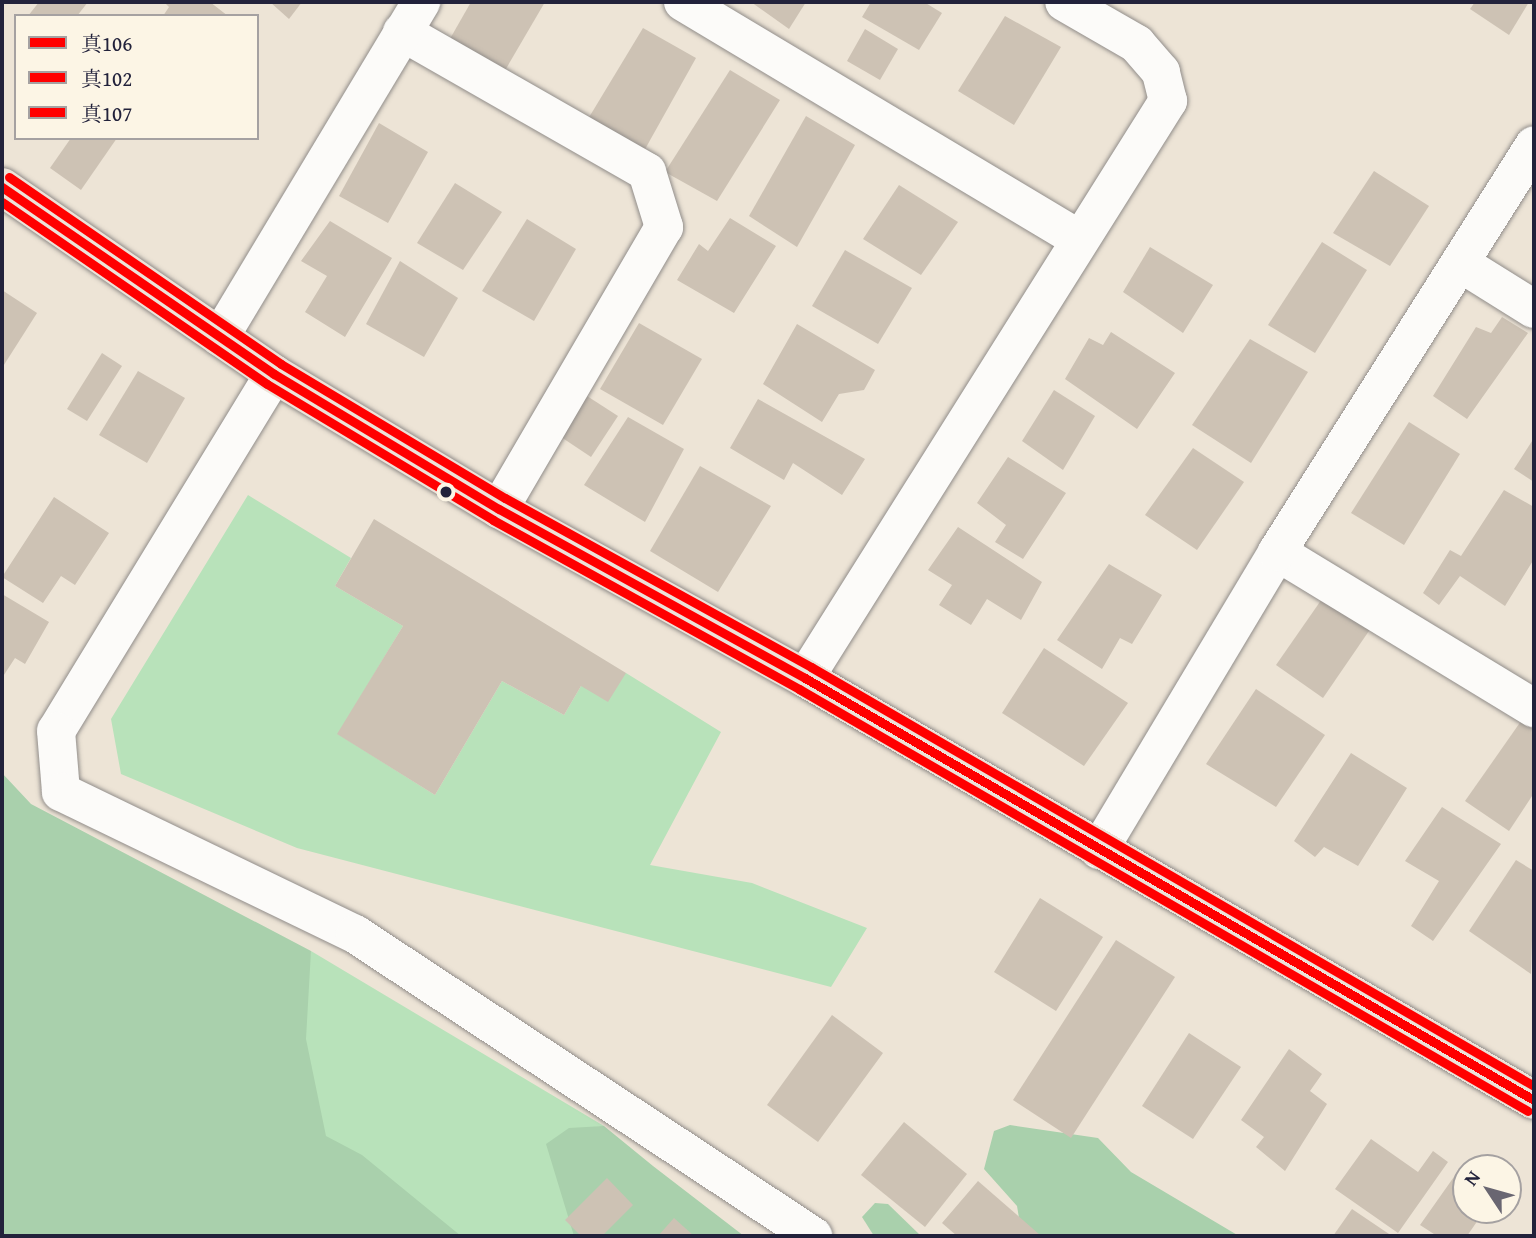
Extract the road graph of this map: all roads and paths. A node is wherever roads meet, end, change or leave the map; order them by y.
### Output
1 (683, 2) edge
2 (1065, 2) edge
3 (411, 17) edge
4 (1534, 146) edge
5 (2, 187) edge
6 (1079, 239) junction
7 (1460, 263) junction
8 (1534, 309) edge
9 (220, 337) junction
10 (274, 374) junction
11 (499, 509) junction
12 (1277, 552) junction
13 (804, 678) junction
14 (1534, 708) edge
15 (1099, 850) junction
16 (1534, 1100) edge
17 (813, 1236) edge

1 - 6 street
2 - 6 street
3 - 9 street
3 - 11 street
4 - 7 street
5 - 9 highway
6 - 13 street
7 - 8 street
7 - 12 street
9 - 10 highway
10 - 11 highway
10 - 17 street
11 - 13 highway
12 - 14 street
12 - 15 street
13 - 15 highway
15 - 16 highway

